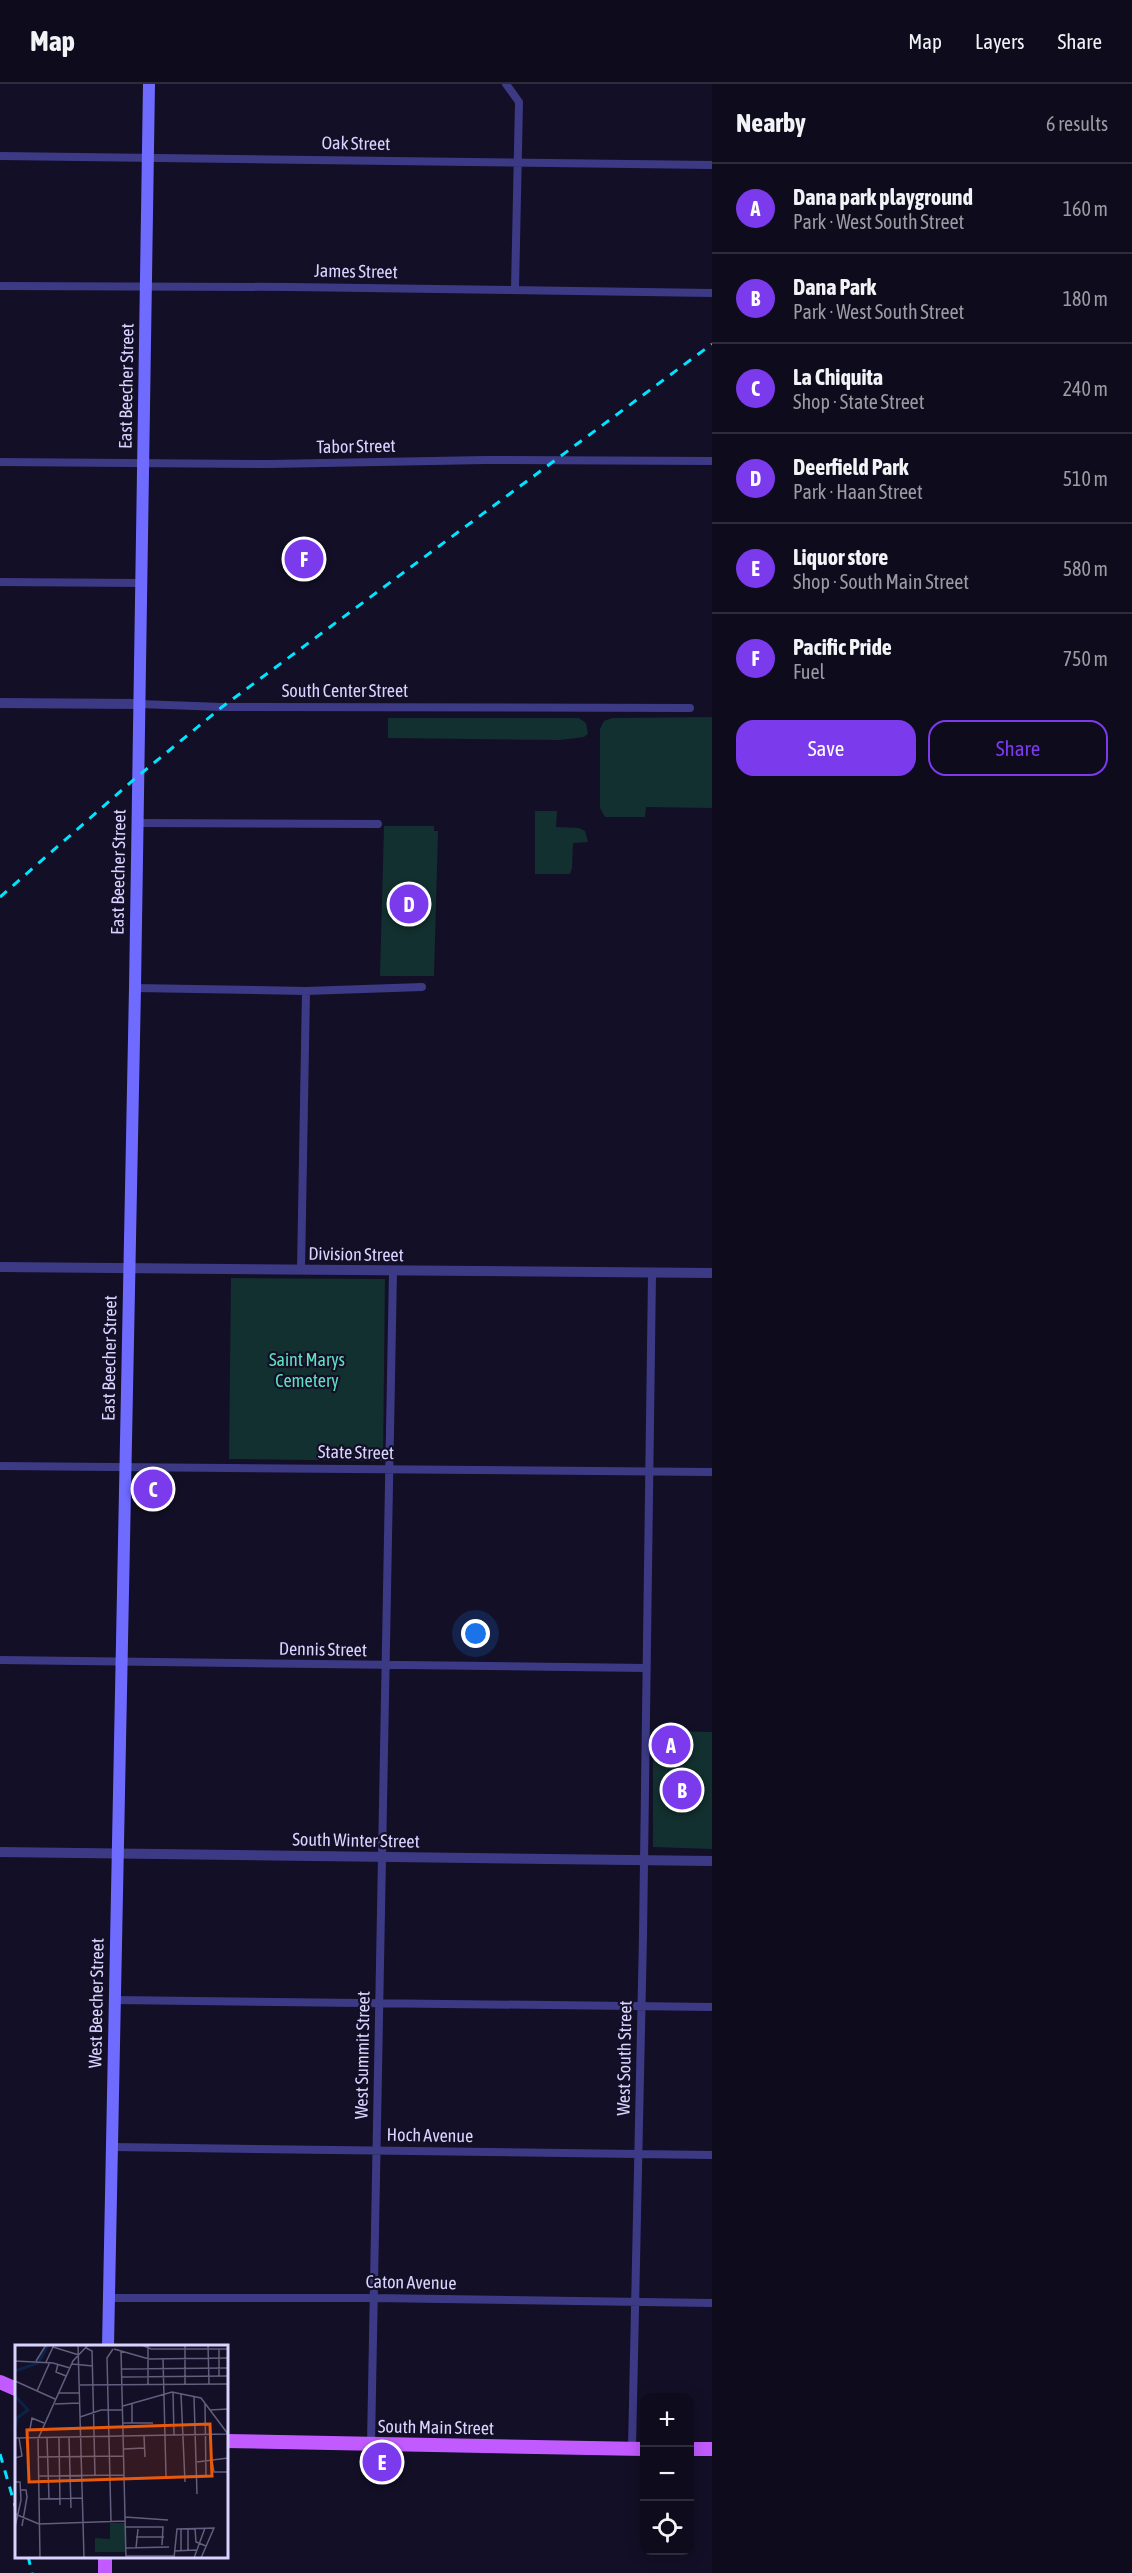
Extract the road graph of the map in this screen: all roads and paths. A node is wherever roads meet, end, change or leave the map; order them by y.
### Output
1 (149, 84) edge
2 (506, 84) edge
3 (0, 156) edge
4 (147, 157) junction
5 (518, 162) junction
6 (712, 165) edge
7 (0, 286) edge
8 (146, 286) junction
9 (515, 289) junction
10 (712, 293) edge
11 (712, 461) edge
12 (0, 462) edge
13 (143, 462) junction
14 (0, 582) edge
15 (141, 583) junction
16 (0, 703) edge
17 (139, 704) junction
18 (690, 708) dead end
19 (137, 823) junction
20 (378, 824) dead end
21 (422, 987) dead end
22 (135, 988) junction
23 (306, 991) junction
24 (0, 1267) edge
25 (129, 1268) junction
26 (301, 1270) junction
27 (393, 1271) junction
28 (712, 1273) edge
29 (652, 1274) junction
30 (0, 1466) edge
31 (125, 1467) junction
32 (390, 1470) junction
33 (649, 1472) junction
34 (712, 1472) edge
35 (0, 1660) edge
36 (121, 1661) junction
37 (386, 1666) junction
38 (646, 1668) junction
39 (0, 1852) edge
40 (118, 1854) junction
41 (381, 1857) junction
42 (644, 1861) junction
43 (712, 1861) edge
44 (114, 2000) junction
45 (379, 2003) junction
46 (642, 2007) junction
47 (712, 2007) edge
48 (111, 2147) junction
49 (376, 2150) junction
50 (639, 2154) junction
51 (712, 2155) edge
52 (109, 2298) junction
53 (374, 2298) junction
54 (636, 2302) junction
55 (712, 2303) edge
56 (108, 2345) edge
57 (0, 2382) edge
58 (15, 2389) edge
59 (228, 2441) edge
60 (371, 2444) junction
61 (638, 2449) edge
62 (694, 2449) edge
63 (712, 2449) edge

1 - 4 main road, East Beecher Street
2 - 5 street
3 - 4 street, Oak Street
4 - 5 street, Oak Street
4 - 8 main road, East Beecher Street
5 - 6 street, Oak Street
5 - 9 street
7 - 8 street, James Street
8 - 9 street, James Street
8 - 13 main road, East Beecher Street
9 - 10 street, James Street
11 - 13 street, Tabor Street
12 - 13 street, Tabor Street
13 - 15 main road, East Beecher Street
14 - 15 street
15 - 17 main road, East Beecher Street
16 - 17 street, South Center Street
17 - 18 street, South Center Street
17 - 19 main road, East Beecher Street
19 - 20 street
19 - 22 main road, East Beecher Street
21 - 23 street
22 - 23 street
22 - 25 main road, East Beecher Street
23 - 26 street
24 - 25 street, Division Street
25 - 26 street, Division Street
25 - 31 main road, East Beecher Street
26 - 27 street, Division Street
27 - 29 street, Division Street
27 - 32 street, West Summit Street
28 - 29 street, Division Street
29 - 33 street, West South Street
30 - 31 street, State Street
31 - 32 street, State Street
31 - 36 main road, East Beecher Street
32 - 33 street, State Street
32 - 37 street, West Summit Street
33 - 34 street, State Street
33 - 38 street, West South Street
35 - 36 street, Dennis Street
36 - 37 street, Dennis Street
36 - 40 main road, West Beecher Street
37 - 38 street, Dennis Street
37 - 41 street, West Summit Street
38 - 42 street, West South Street
39 - 40 street, South Winter Street
40 - 41 street, South Winter Street
40 - 44 main road, West Beecher Street
41 - 42 street, South Winter Street
41 - 45 street, West Summit Street
42 - 43 street, South Winter Street
42 - 46 street, West South Street
44 - 45 street
44 - 48 main road, West Beecher Street
45 - 46 street
45 - 49 street, West Summit Street
46 - 47 street
46 - 50 street, West South Street
48 - 49 street, Hoch Avenue
48 - 52 main road, West Beecher Street
49 - 50 street, Hoch Avenue
49 - 53 street, West Summit Street
50 - 51 street, Hoch Avenue
50 - 54 street, West South Street
52 - 53 street, Caton Avenue
52 - 56 main road, West Beecher Street
53 - 54 street, Caton Avenue
53 - 60 street, West Summit Street
54 - 55 street, Caton Avenue
54 - 61 street, West South Street
57 - 58 main road
59 - 60 main road, South Main Street
60 - 61 main road, South Main Street
62 - 63 main road

